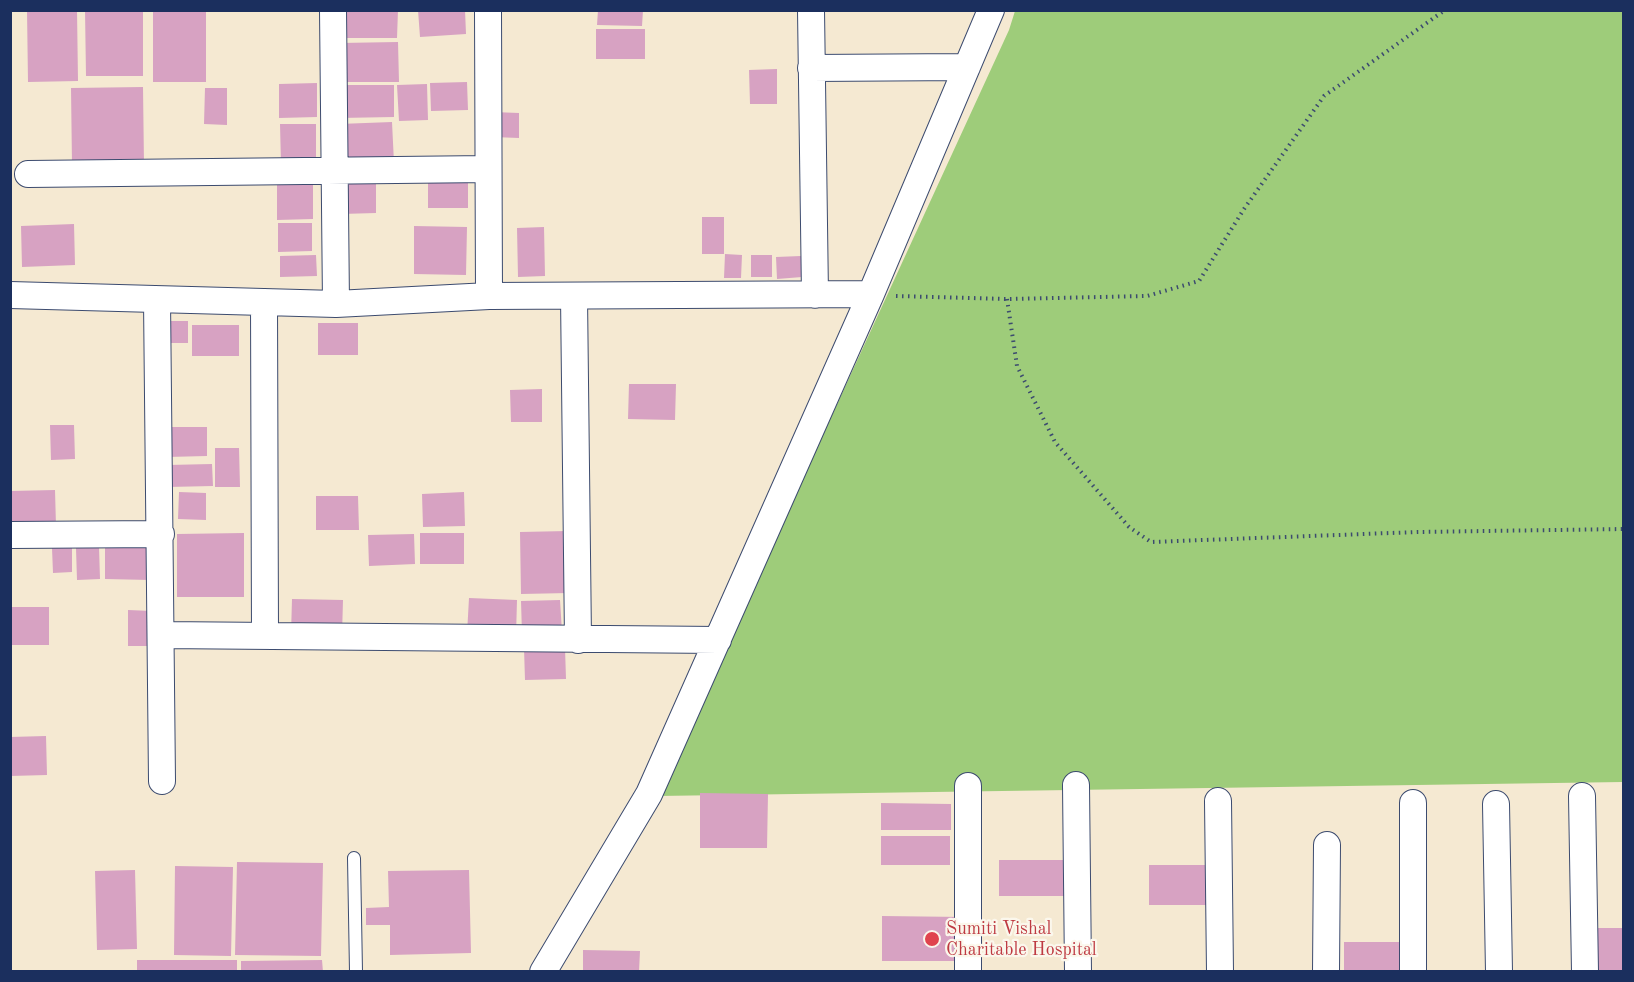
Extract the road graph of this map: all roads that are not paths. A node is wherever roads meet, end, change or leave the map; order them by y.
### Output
1 (333, 10) edge
2 (488, 10) edge
3 (811, 10) edge
4 (991, 10) edge
5 (967, 67) junction
6 (812, 68) junction
7 (488, 169) junction
8 (334, 171) junction
9 (28, 174) dead end
10 (872, 294) junction
11 (10, 295) edge
12 (815, 295) junction
13 (489, 296) junction
14 (574, 296) junction
15 (157, 300) junction
16 (264, 302) junction
17 (336, 304) junction
18 (161, 534) junction
19 (10, 535) edge
20 (162, 635) junction
21 (265, 636) junction
22 (578, 640) junction
23 (718, 640) junction
24 (162, 781) dead end
25 (1076, 785) dead end
26 (968, 786) dead end
27 (1582, 796) dead end
28 (1218, 801) dead end
29 (1413, 803) dead end
30 (1496, 804) dead end
31 (1328, 846) dead end
32 (354, 858) dead end
33 (356, 972) edge
34 (543, 972) edge
35 (968, 972) edge
36 (1078, 972) edge
37 (1220, 972) edge
38 (1326, 972) edge
39 (1413, 972) edge
40 (1499, 972) edge
41 (1585, 972) edge

1 - 8 street
2 - 7 street
3 - 6 street
4 - 5 street
5 - 6 street
5 - 10 street
6 - 12 street
7 - 8 street
7 - 13 street
8 - 9 street
8 - 17 street
10 - 12 street
10 - 23 street
11 - 15 street
12 - 14 street
13 - 14 street
13 - 17 street
14 - 22 street
15 - 16 street
15 - 18 street
16 - 17 street
16 - 21 street
18 - 19 street
18 - 20 street
20 - 21 street
20 - 24 street
21 - 22 street
22 - 23 street
23 - 34 street
25 - 36 street
26 - 35 street
27 - 41 street
28 - 37 street
29 - 39 street
30 - 40 street
31 - 38 street
32 - 33 lane

